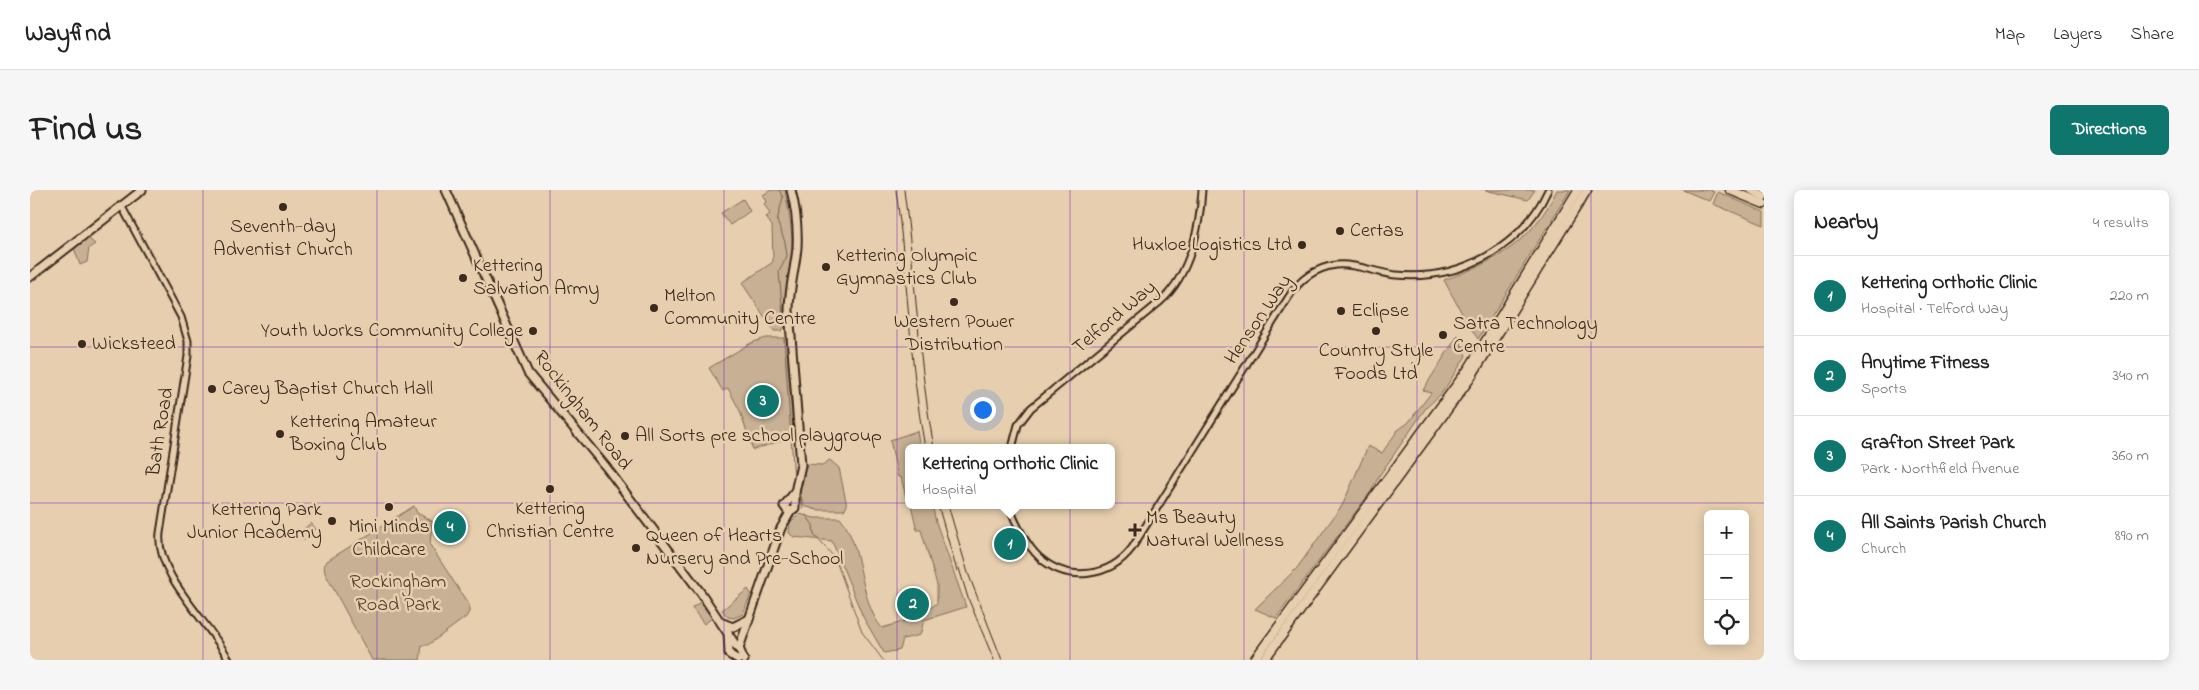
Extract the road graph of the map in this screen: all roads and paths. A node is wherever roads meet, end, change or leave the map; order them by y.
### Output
1 (142, 190) edge
2 (446, 190) edge
3 (791, 190) edge
4 (1202, 190) edge
5 (1548, 190) edge
6 (1578, 190) edge
7 (1587, 190) edge
8 (1730, 190) edge
9 (1752, 190) edge
10 (1764, 196) edge
11 (1764, 204) edge
12 (121, 206) junction
13 (30, 277) edge
14 (1013, 444) edge
15 (1010, 509) edge
16 (749, 619) junction
17 (721, 621) junction
18 (736, 652) edge
19 (229, 660) edge
20 (1254, 660) edge
21 (1264, 660) edge

1 - 12 main road
2 - 17 main road, Rockingham Road
3 - 16 main road
4 - 14 street, Telford Way
5 - 15 street, Henson Way
6 - 20 highway
7 - 21 highway
8 - 11 highway
9 - 10 highway
12 - 13 main road
12 - 19 street, Bath Road
16 - 17 main road
16 - 18 main road
17 - 18 main road, Rockingham Road

